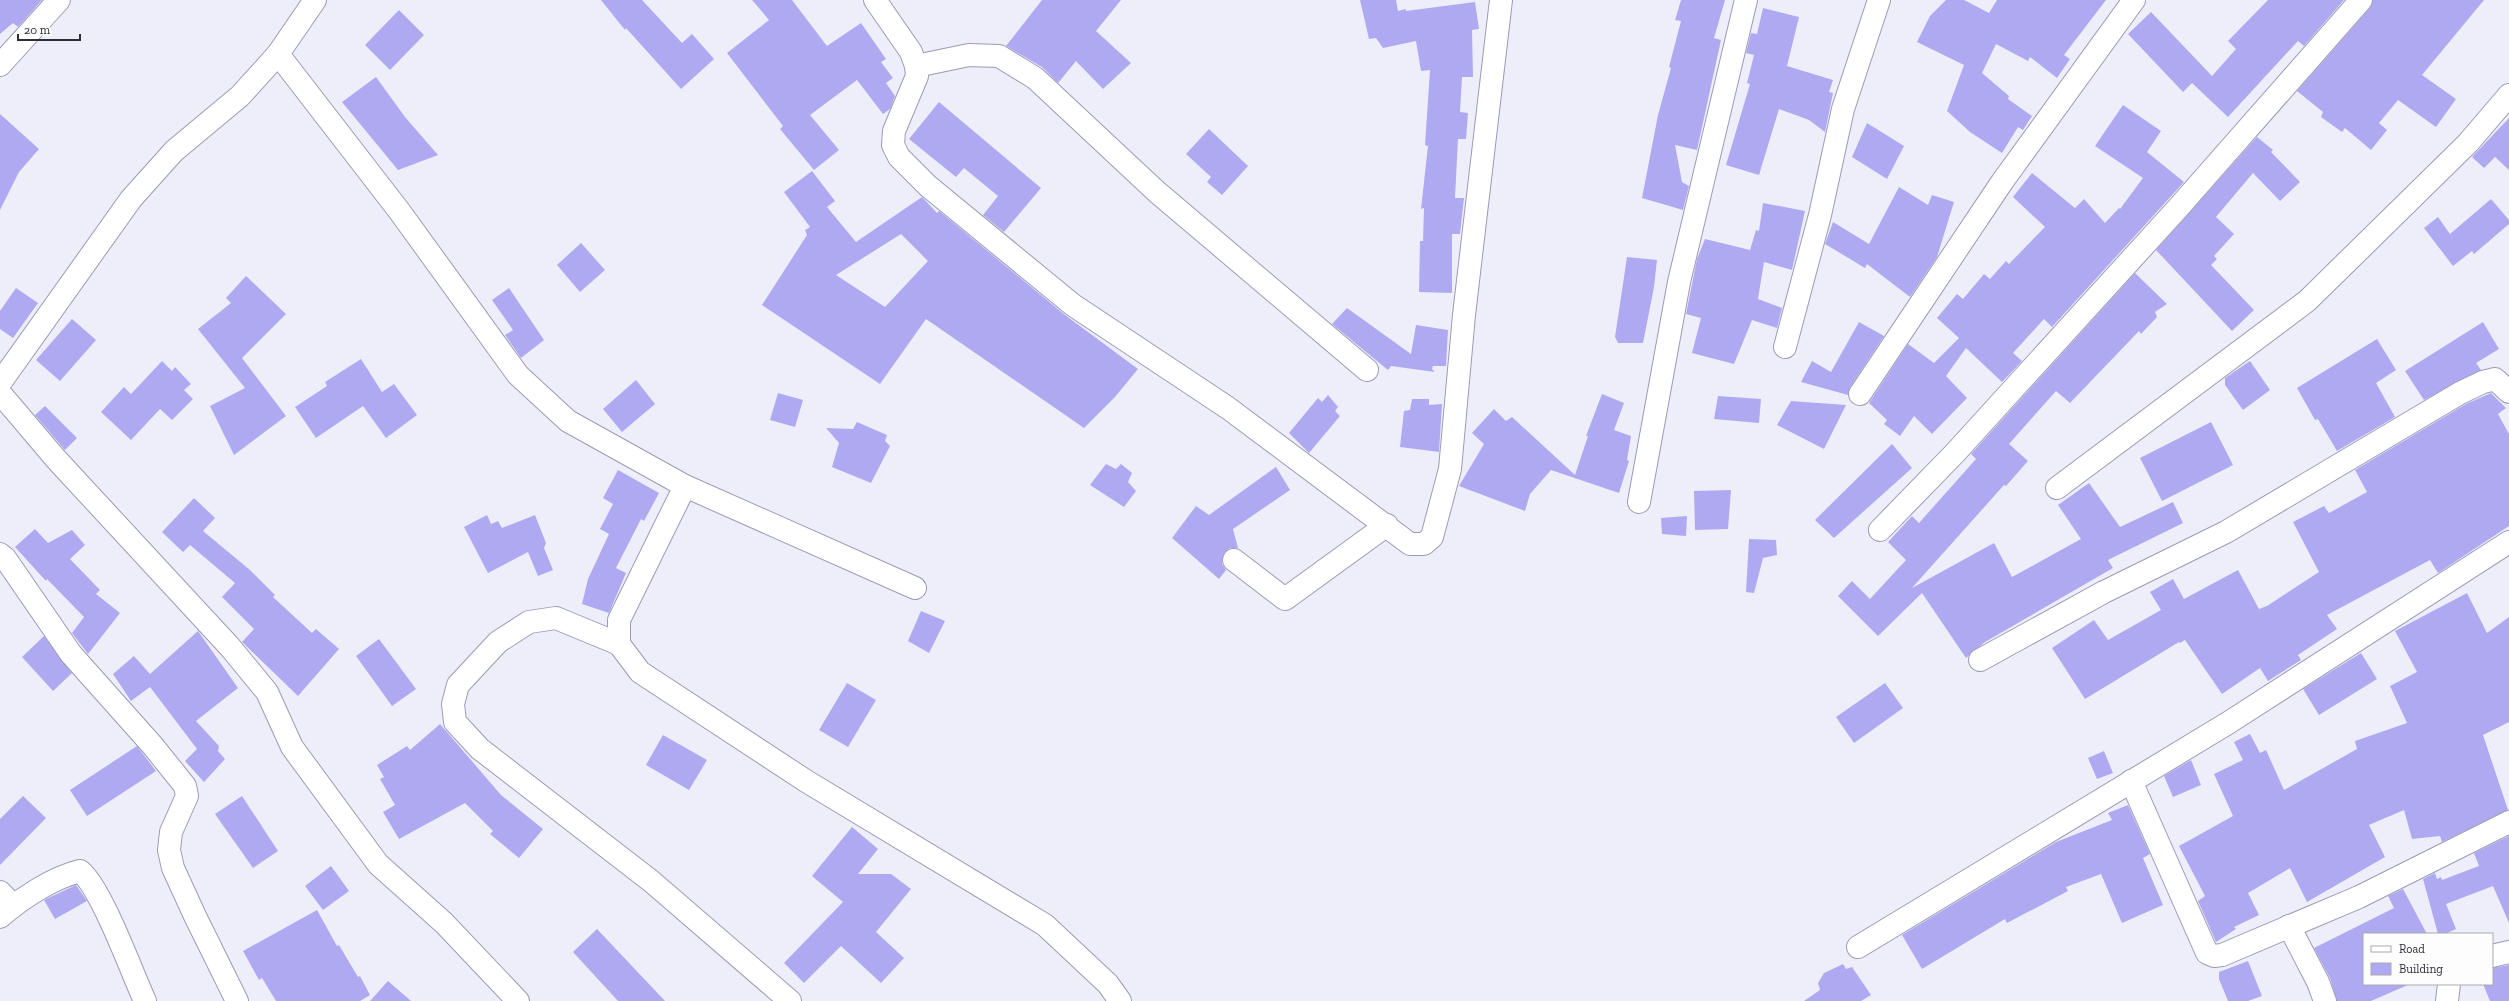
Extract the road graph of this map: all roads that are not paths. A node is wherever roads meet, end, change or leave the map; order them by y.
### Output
1 (59, 0) edge
2 (315, 0) edge
3 (875, 0) edge
4 (1501, 0) edge
5 (1746, 0) edge
6 (1879, 0) edge
7 (2134, 0) edge
8 (2361, 0) edge
9 (278, 54) junction
10 (0, 65) edge
11 (916, 66) junction
12 (2509, 95) edge
13 (1785, 347) dead end
14 (1367, 370) dead end
15 (0, 383) edge
16 (2509, 392) edge
17 (0, 394) edge
18 (1860, 394) dead end
19 (685, 486) junction
20 (2057, 488) dead end
21 (1640, 502) dead end
22 (1387, 525) junction
23 (1880, 530) dead end
24 (2509, 542) edge
25 (0, 554) edge
26 (1234, 560) dead end
27 (915, 588) dead end
28 (619, 644) junction
29 (1980, 660) dead end
30 (2131, 781) junction
31 (2509, 822) edge
32 (4, 905) edge
33 (2289, 926) junction
34 (1858, 947) dead end
35 (2509, 952) edge
36 (2493, 956) edge
37 (2449, 985) edge
38 (145, 1001) edge
39 (238, 1001) edge
40 (518, 1001) edge
41 (790, 1001) edge
42 (1120, 1001) edge
43 (2325, 1001) edge
44 (2447, 1001) edge

1 - 10 street
2 - 9 street
3 - 11 street
4 - 22 street
5 - 21 street
6 - 13 street
7 - 18 street
8 - 23 street
9 - 15 street
9 - 19 street
11 - 14 street
11 - 22 street
12 - 20 street
16 - 29 street
17 - 40 street
19 - 27 street
19 - 28 street
22 - 26 street
24 - 30 street
25 - 39 street
28 - 41 street
28 - 42 street
30 - 33 street
30 - 34 street
31 - 33 street
32 - 38 street
33 - 43 street
35 - 36 street
37 - 44 street

